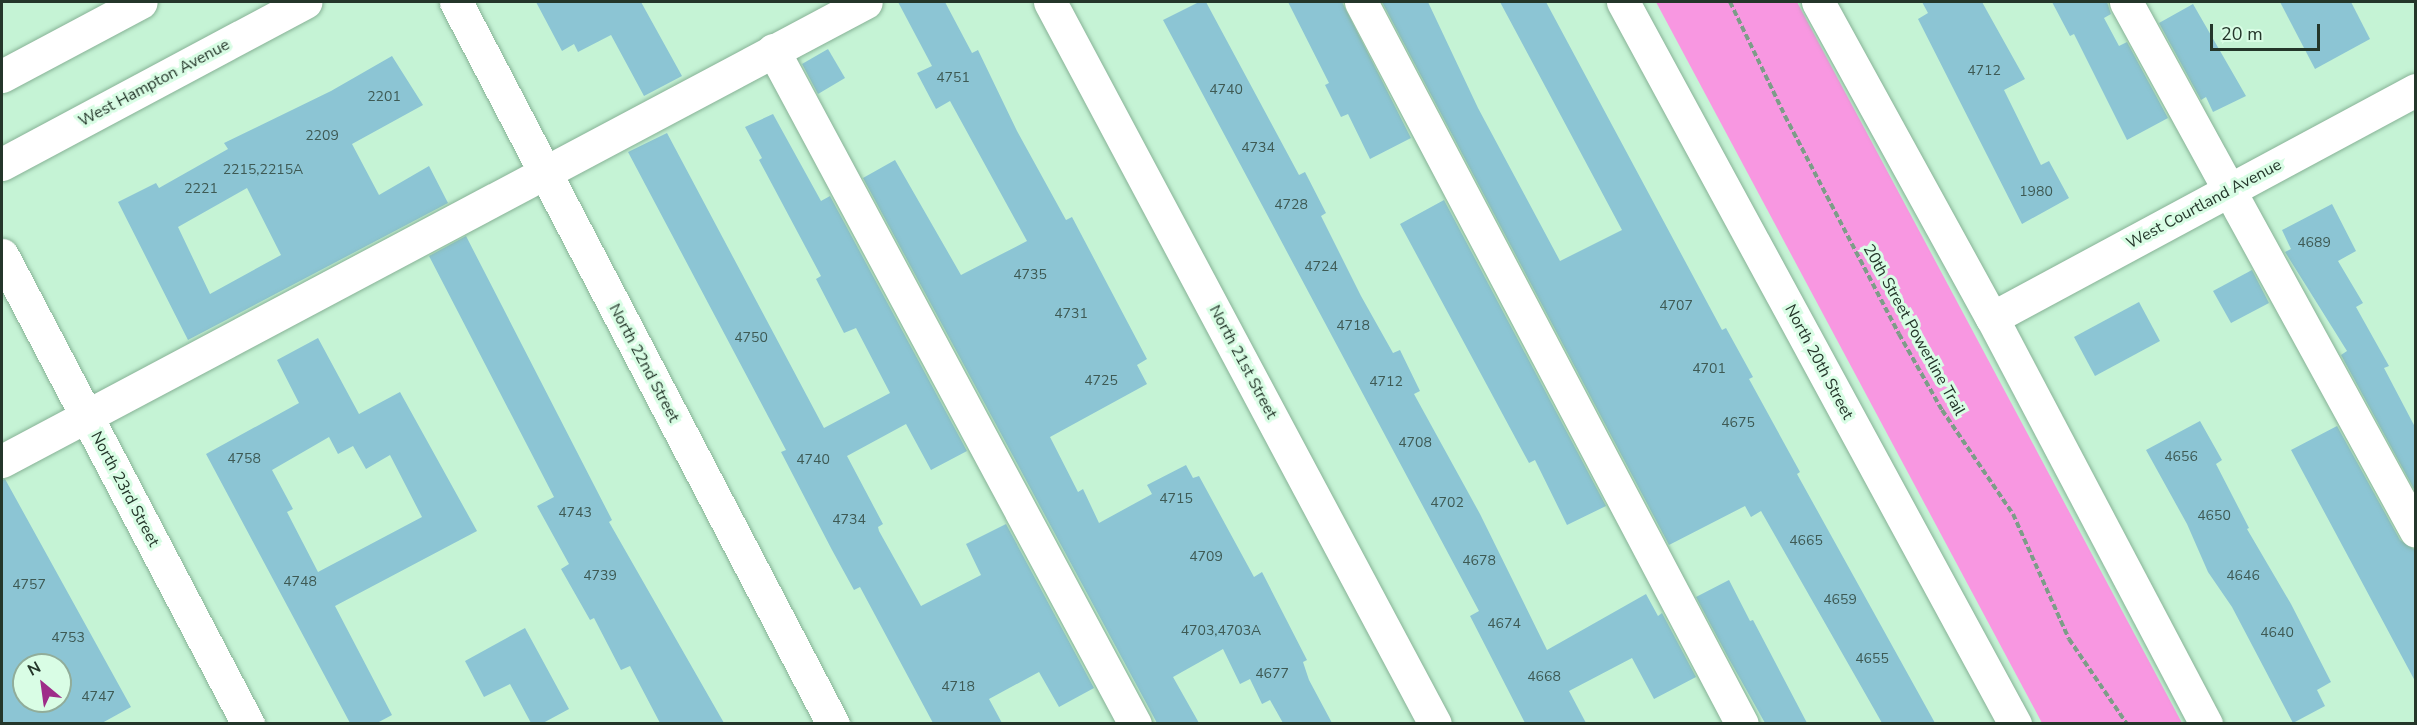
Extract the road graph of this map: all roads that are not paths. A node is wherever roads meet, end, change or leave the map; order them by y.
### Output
1 (141, 2) edge
2 (306, 2) edge
3 (456, 2) edge
4 (866, 2) edge
5 (1050, 2) edge
6 (1361, 2) edge
7 (1623, 2) edge
8 (1818, 2) edge
9 (2126, 2) edge
10 (773, 50) junction
11 (2, 76) edge
12 (2415, 90) edge
13 (2, 164) edge
14 (544, 172) junction
15 (2228, 191) junction
16 (2, 255) edge
17 (1992, 318) junction
18 (87, 416) junction
19 (2, 461) edge
20 (2415, 531) edge
21 (248, 723) edge
22 (833, 723) edge
23 (1135, 723) edge
24 (1435, 723) edge
25 (1742, 723) edge
26 (2014, 723) edge
27 (2206, 723) edge

1 - 11 street
2 - 13 street, West Hampton Avenue
3 - 14 street, North 22nd Street
4 - 10 street
5 - 24 street, North 21st Street
6 - 25 street
7 - 26 street, North 20th Street
8 - 17 street
9 - 15 street
10 - 14 street
10 - 23 street
12 - 15 street, West Courtland Avenue
14 - 18 street
14 - 22 street, North 22nd Street
15 - 17 street, West Courtland Avenue
15 - 20 street
16 - 18 street, North 23rd Street
17 - 27 street
18 - 19 street
18 - 21 street, North 23rd Street

